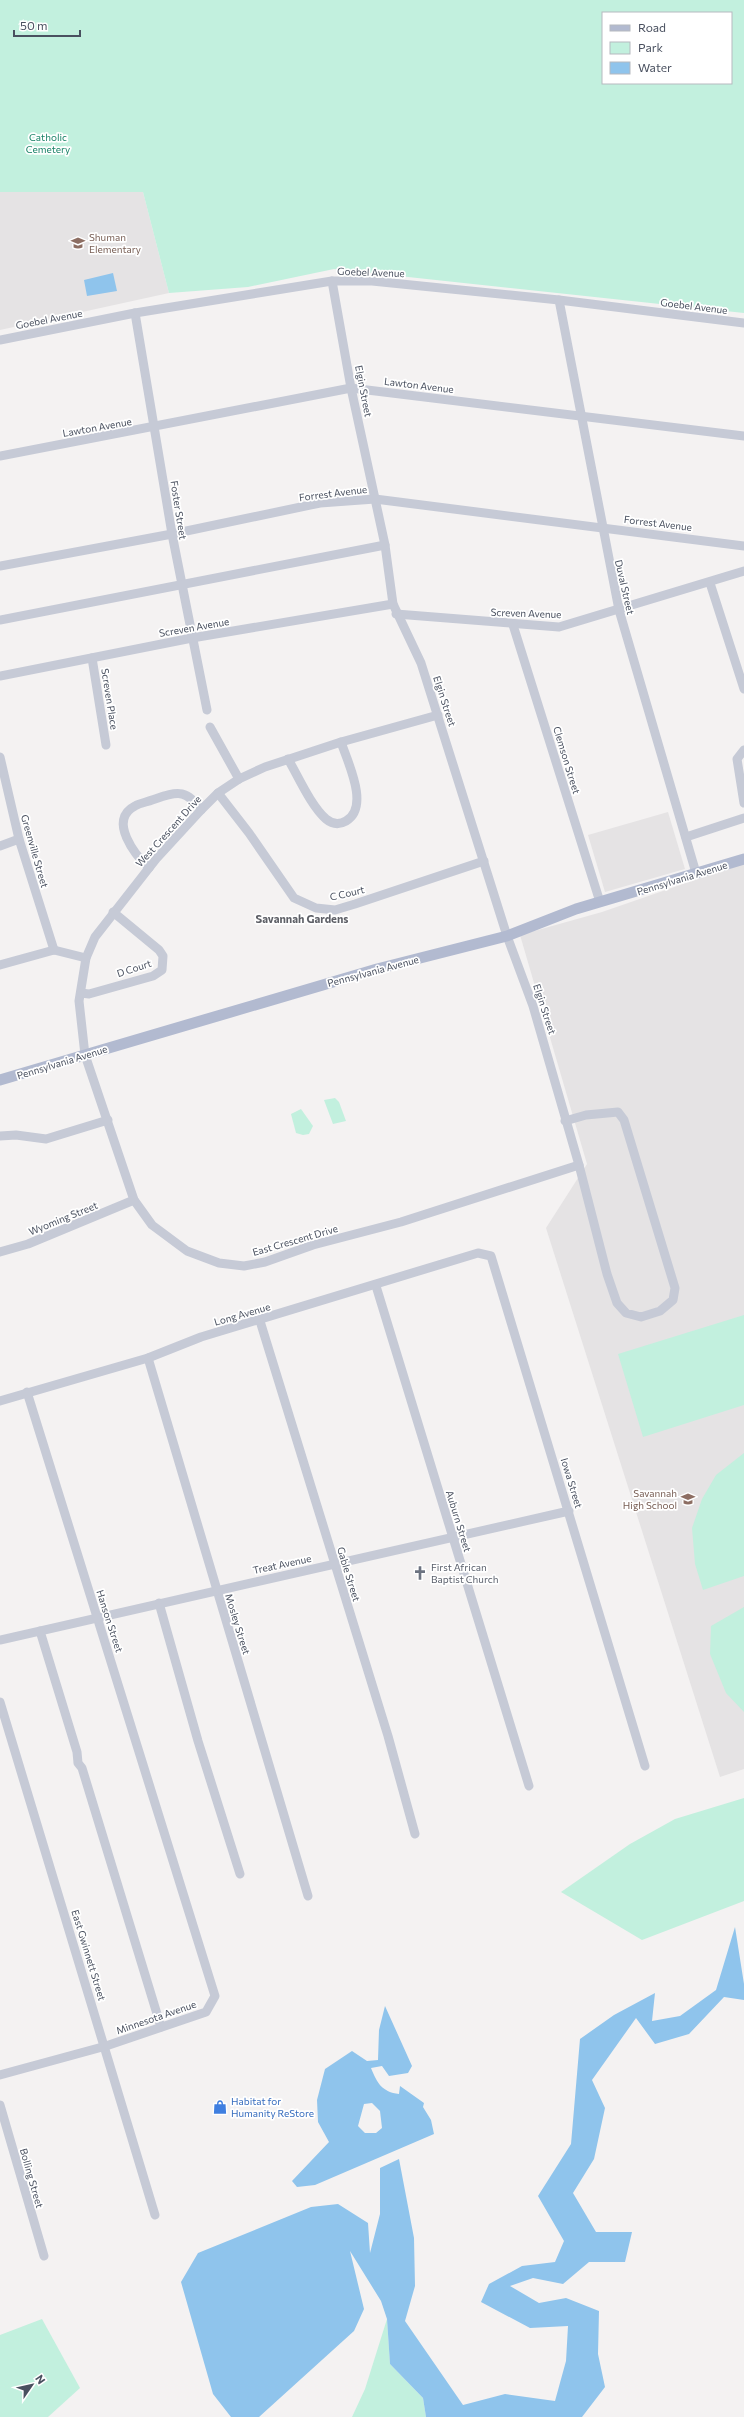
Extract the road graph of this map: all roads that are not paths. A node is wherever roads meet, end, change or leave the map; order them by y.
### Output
1 (332, 281) junction
2 (559, 300) junction
3 (135, 313) junction
4 (744, 323) edge
5 (0, 340) edge
6 (351, 388) junction
7 (581, 417) junction
8 (155, 427) junction
9 (744, 436) edge
10 (0, 456) edge
11 (374, 499) junction
12 (601, 527) junction
13 (172, 534) junction
14 (385, 545) junction
15 (744, 546) edge
16 (0, 566) edge
17 (744, 571) edge
18 (710, 583) junction
19 (182, 584) junction
20 (393, 604) junction
21 (619, 610) junction
22 (396, 614) junction
23 (0, 620) edge
24 (513, 625) junction
25 (192, 638) junction
26 (92, 658) junction
27 (0, 676) edge
28 (744, 689) edge
29 (207, 710) dead end
30 (438, 715) junction
31 (210, 727) dead end
32 (341, 742) junction
33 (106, 745) dead end
34 (744, 750) edge
35 (0, 757) edge
36 (288, 759) junction
37 (239, 779) junction
38 (218, 793) junction
39 (744, 803) edge
40 (201, 810) junction
41 (744, 818) edge
42 (686, 837) junction
43 (19, 839) junction
44 (0, 846) edge
45 (744, 859) edge
46 (484, 861) junction
47 (149, 868) junction
48 (696, 874) junction
49 (600, 902) junction
50 (113, 912) junction
51 (507, 936) junction
52 (54, 950) junction
53 (86, 958) junction
54 (0, 965) edge
55 (81, 993) junction
56 (85, 1055) junction
57 (0, 1080) edge
58 (108, 1120) junction
59 (565, 1122) junction
60 (0, 1136) edge
61 (579, 1165) junction
62 (134, 1200) junction
63 (0, 1252) edge
64 (491, 1256) joint
65 (376, 1286) junction
66 (260, 1321) junction
67 (148, 1358) junction
68 (27, 1392) junction
69 (0, 1401) edge
70 (569, 1511) junction
71 (452, 1538) junction
72 (334, 1564) junction
73 (216, 1590) junction
74 (159, 1603) junction
75 (98, 1618) junction
76 (40, 1631) junction
77 (0, 1640) edge
78 (0, 1702) edge
79 (645, 1766) dead end
80 (528, 1786) dead end
81 (415, 1834) dead end
82 (172, 1856) joint
83 (240, 1874) dead end
84 (308, 1896) dead end
85 (161, 2027) junction
86 (106, 2046) junction
87 (0, 2074) edge
88 (0, 2105) edge
89 (155, 2215) dead end
90 (44, 2256) dead end

1 - 2 street, Goebel Avenue
1 - 3 street, Goebel Avenue
1 - 6 street, Elgin Street
2 - 4 street, Goebel Avenue
2 - 7 street, Duval Street
3 - 5 street, Goebel Avenue
3 - 8 street, Foster Street
6 - 7 street, Lawton Avenue
6 - 8 street, Lawton Avenue
6 - 11 street, Elgin Street
7 - 9 street, Lawton Avenue
7 - 12 street, Duval Street
8 - 10 street, Lawton Avenue
8 - 13 street, Foster Street
11 - 12 street, Forrest Avenue
11 - 13 street, Forrest Avenue
11 - 14 street, Elgin Street
12 - 15 street, Forrest Avenue
12 - 21 street, Duval Street
13 - 16 street, Forrest Avenue
13 - 19 street, Foster Street
14 - 19 street
14 - 20 street, Elgin Street
17 - 18 street, Screven Avenue
18 - 21 street, Screven Avenue
18 - 28 street
19 - 23 street
19 - 25 street, Foster Street
20 - 22 street, Elgin Street
20 - 25 street, Screven Avenue
21 - 24 street, Screven Avenue
21 - 42 street, Duval Street
22 - 24 street, Screven Avenue
22 - 30 street, Elgin Street
24 - 49 street, Clemson Street
25 - 26 street, Screven Avenue
25 - 29 street, Foster Street
26 - 27 street, Screven Avenue
26 - 33 street, Screven Place
30 - 32 street, West Crescent Drive
30 - 46 street, Elgin Street
31 - 37 street
32 - 36 street, West Crescent Drive
32 - 36 street
34 - 39 street
35 - 43 street, Greenville Street
36 - 37 street, West Crescent Drive
37 - 38 street, West Crescent Drive
38 - 40 street, West Crescent Drive
38 - 46 street, C Court
40 - 47 street, West Crescent Drive
40 - 47 street
41 - 42 street
42 - 48 street, Duval Street
43 - 44 street
43 - 52 street, Greenville Street
45 - 48 main road, Pennsylvania Avenue
46 - 51 street, Elgin Street
47 - 50 street, West Crescent Drive
48 - 49 main road, Pennsylvania Avenue
49 - 51 main road, Pennsylvania Avenue
50 - 53 street, West Crescent Drive
50 - 55 street, D Court
51 - 56 main road, Pennsylvania Avenue
51 - 59 street, Elgin Street
52 - 53 street
52 - 54 street
53 - 55 street, West Crescent Drive
55 - 56 street, West Crescent Drive
56 - 57 main road, Pennsylvania Avenue
56 - 58 street, East Crescent Drive
58 - 60 street
58 - 62 street, East Crescent Drive
59 - 61 street, Elgin Street
59 - 61 street, Elgin Street
61 - 62 street, East Crescent Drive
62 - 63 street, Wyoming Street
64 - 65 street, Long Avenue
64 - 70 street, Iowa Street
65 - 66 street, Long Avenue
65 - 71 street, Auburn Street
66 - 67 street, Long Avenue
66 - 72 street, Gable Street
67 - 68 street, Long Avenue
67 - 73 street, Mosley Street
68 - 69 street, Long Avenue
68 - 75 street, Hanson Street
70 - 71 street, Treat Avenue
70 - 79 street, Iowa Street
71 - 72 street, Treat Avenue
71 - 80 street, Auburn Street
72 - 73 street, Treat Avenue
72 - 81 street, Gable Street
73 - 74 street, Treat Avenue
73 - 84 street, Mosley Street
74 - 75 street, Treat Avenue
74 - 83 street
75 - 76 street, Treat Avenue
75 - 82 street, Hanson Street
76 - 77 street, Treat Avenue
76 - 85 street
78 - 86 street, East Gwinnett Street
82 - 85 street, Minnesota Avenue
85 - 86 street, Minnesota Avenue
86 - 87 street, Minnesota Avenue
86 - 89 street, East Gwinnett Street
88 - 90 street, Bolling Street

